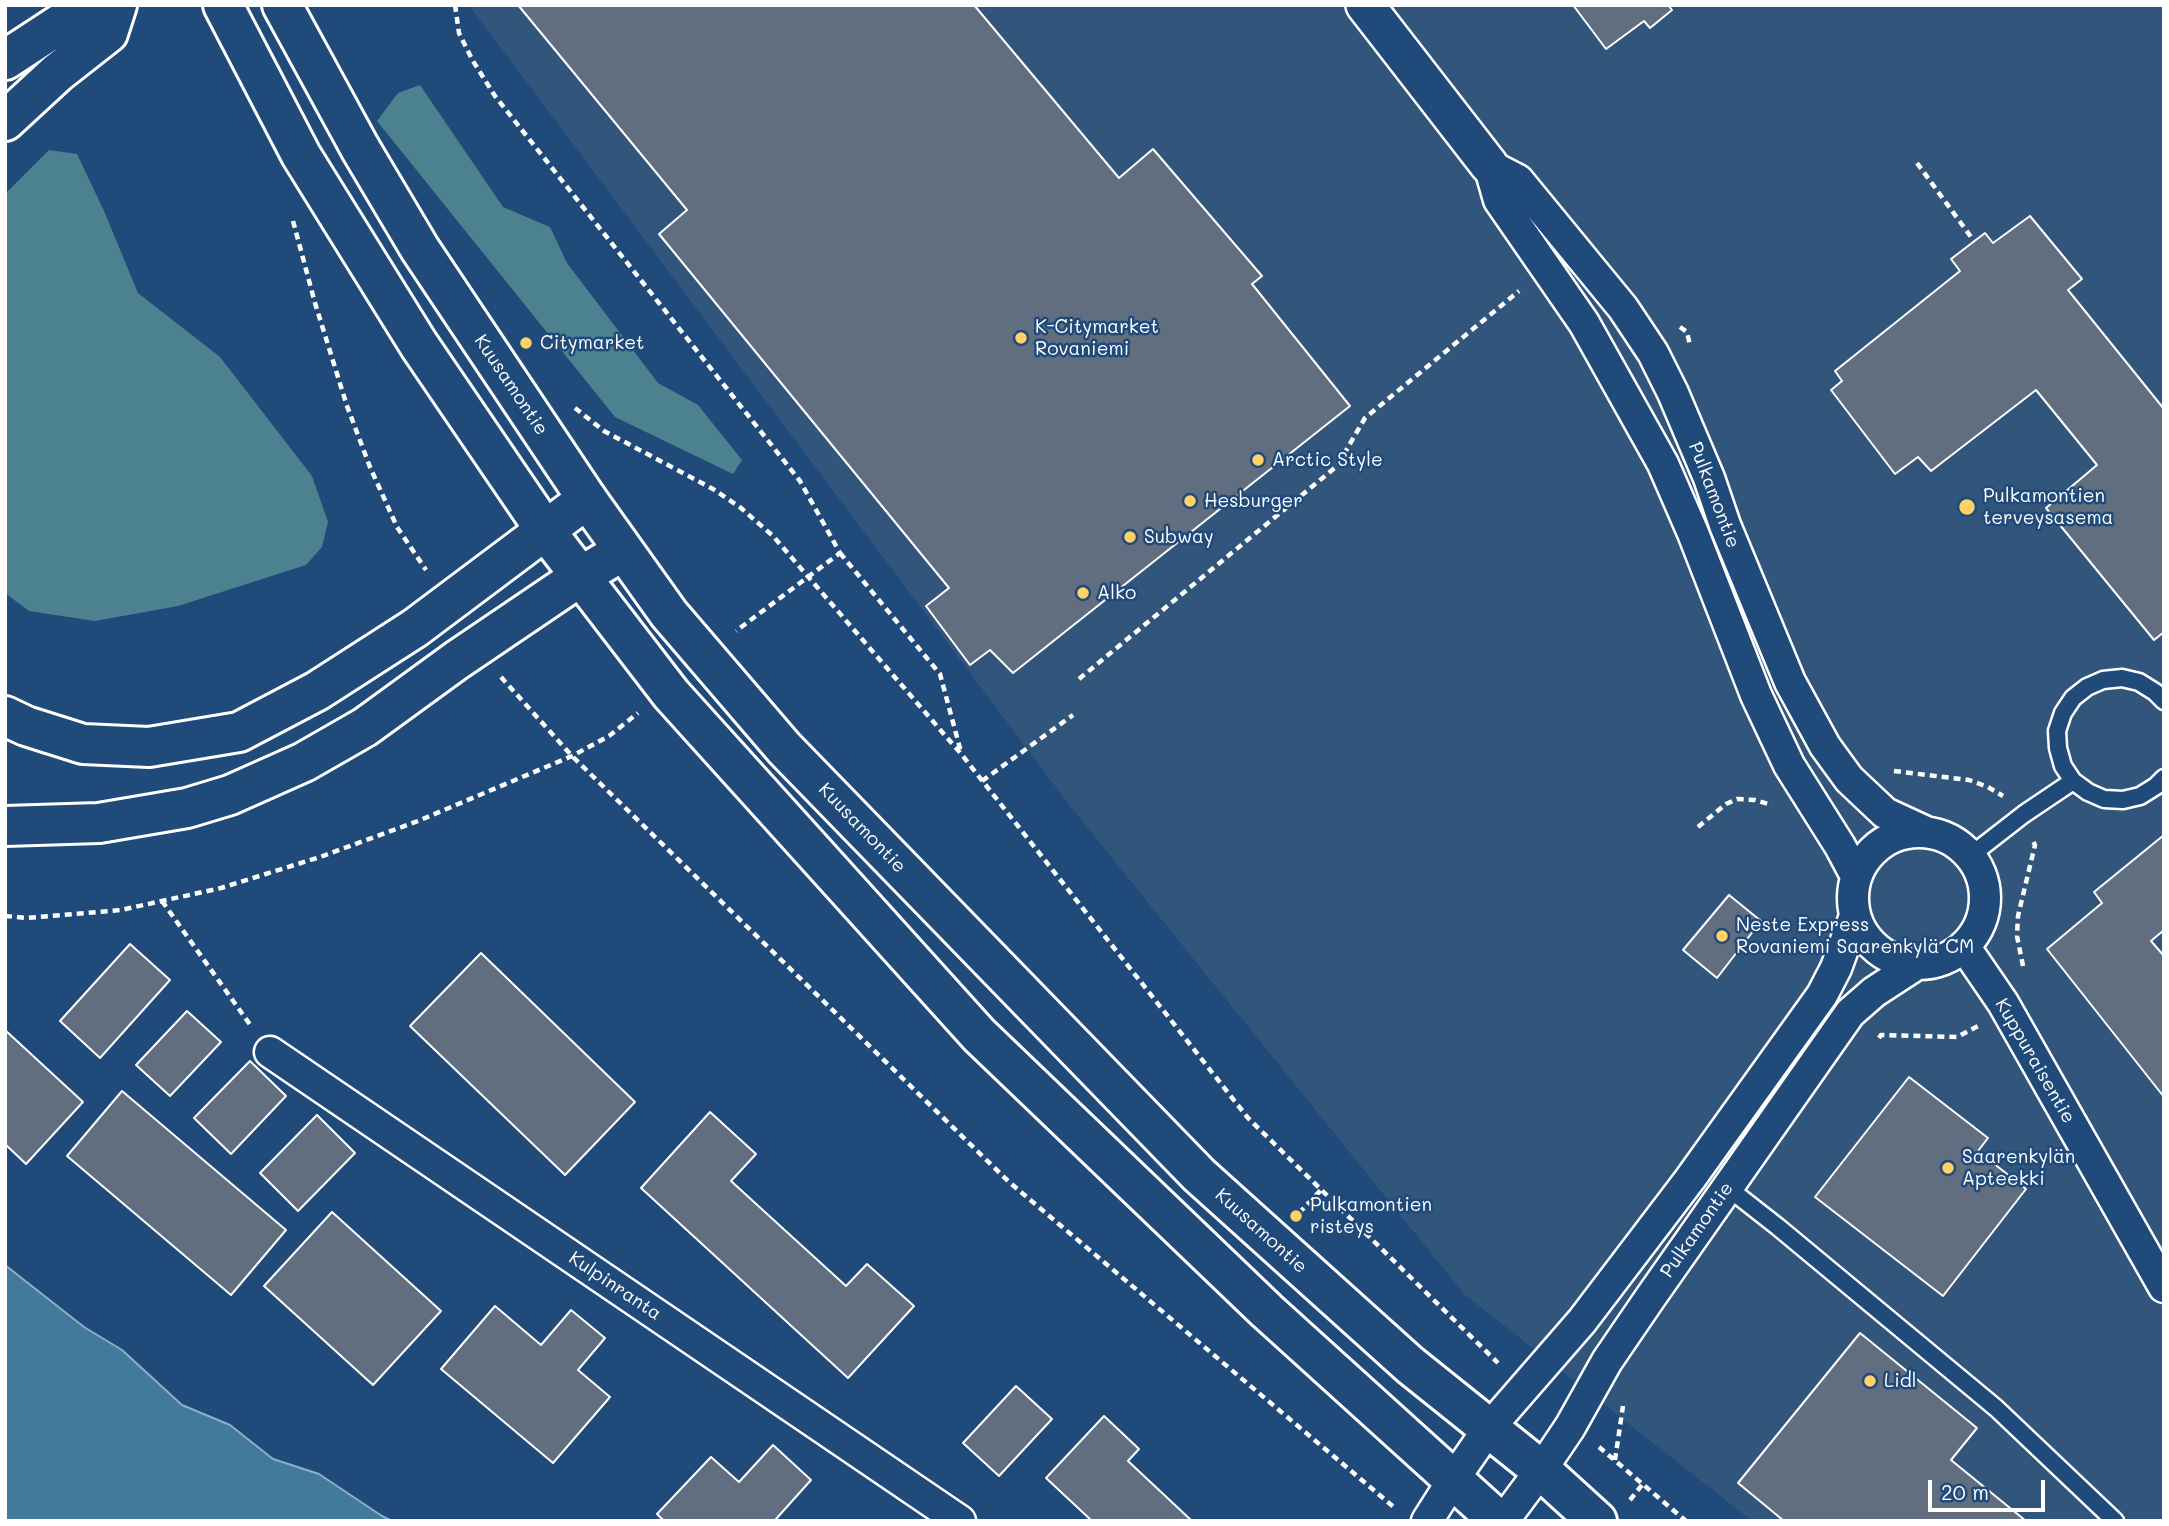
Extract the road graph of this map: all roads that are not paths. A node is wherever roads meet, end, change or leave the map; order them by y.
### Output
1 (89, 5) edge
2 (117, 5) edge
3 (223, 5) edge
4 (282, 5) edge
5 (1364, 5) edge
6 (5, 60) edge
7 (5, 121) edge
8 (1489, 165) junction
9 (587, 499) junction
10 (545, 530) junction
11 (623, 551) junction
12 (581, 576) junction
13 (2164, 701) edge
14 (5, 716) edge
15 (2164, 778) edge
16 (2073, 781) junction
17 (5, 826) edge
18 (1924, 831) junction
19 (1970, 856) junction
20 (1856, 876) junction
21 (1855, 916) junction
22 (1964, 946) junction
23 (1917, 964) junction
24 (270, 1052) road end
25 (1727, 1187) junction
26 (2164, 1287) edge
27 (1489, 1429) junction
28 (1541, 1470) junction
29 (1453, 1480) junction
30 (1610, 1515) edge
31 (1416, 1518) edge
32 (960, 1521) edge
33 (1501, 1521) edge
34 (2115, 1521) edge

1 - 6 main road
2 - 7 main road
3 - 10 main road
4 - 9 main road, Kuusamontie
5 - 8 street, Pulkamontie
8 - 18 street, Pulkamontie
8 - 20 street, Pulkamontie
9 - 10 main road
9 - 11 main road, Kuusamontie
10 - 12 main road
10 - 14 main road
11 - 12 main road
11 - 27 main road, Kuusamontie
12 - 17 main road
12 - 29 main road
13 - 16 lane
15 - 16 lane
16 - 19 lane
18 - 19 street
18 - 20 street
19 - 22 street
20 - 21 street
21 - 23 street
21 - 27 street, Pulkamontie
22 - 23 street
22 - 26 street, Kuppuraisentie
23 - 25 street, Pulkamontie
24 - 32 street, Kulpinranta
25 - 28 street, Pulkamontie
25 - 34 lane
27 - 28 main road, Kuusamontie
27 - 29 street, Pulkamontie
28 - 30 main road, Kuusamontie
28 - 33 street, Pulkamontie
29 - 31 street, Pulkamontie
29 - 33 main road

